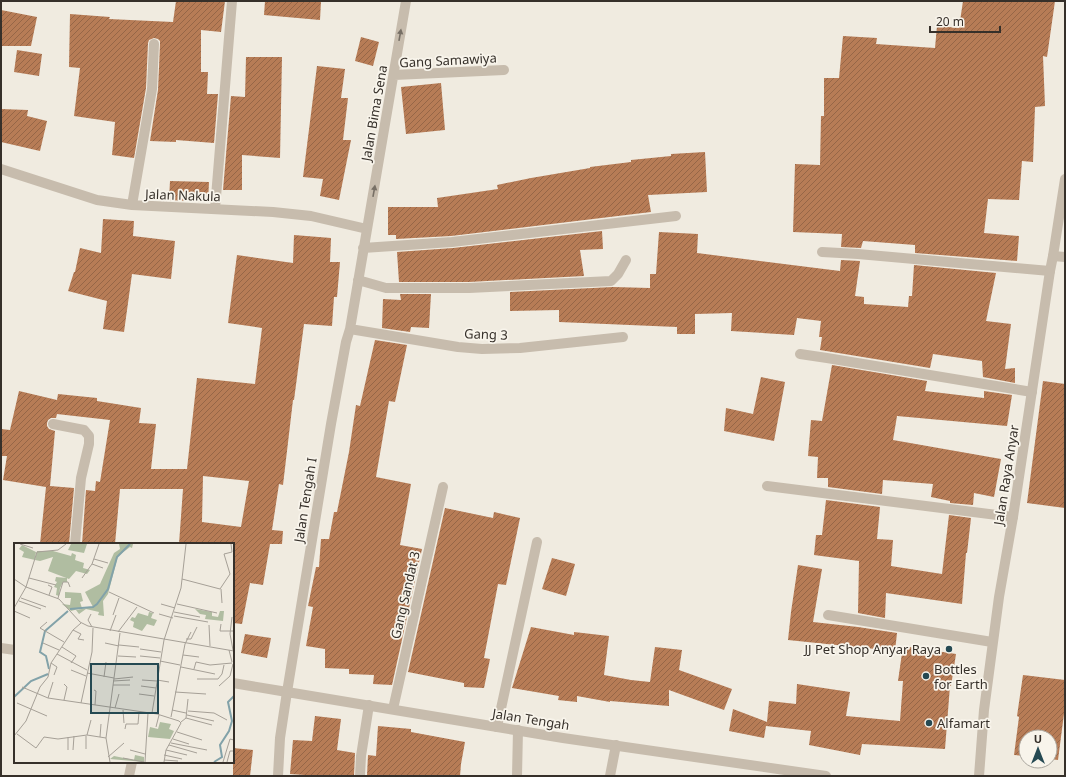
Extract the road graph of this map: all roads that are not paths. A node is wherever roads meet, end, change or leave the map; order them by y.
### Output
1 (232, 1) edge
2 (406, 1) edge
3 (154, 44) dead end
4 (504, 70) dead end
5 (394, 75) junction
6 (1, 169) edge
7 (1065, 179) edge
8 (132, 205) junction
9 (215, 209) junction
10 (676, 216) dead end
11 (366, 229) junction
12 (363, 248) junction
13 (822, 252) dead end
14 (1053, 256) junction
15 (1065, 257) edge
16 (626, 260) dead end
17 (1050, 271) junction
18 (358, 280) junction
19 (350, 329) junction
20 (623, 337) dead end
21 (800, 354) dead end
22 (1032, 392) junction
23 (53, 424) dead end
24 (767, 486) dead end
25 (443, 487) dead end
26 (1012, 517) junction
27 (537, 542) dead end
28 (75, 543) edge
29 (828, 615) dead end
30 (992, 642) junction
31 (1, 648) edge
32 (14, 650) edge
33 (234, 684) edge
34 (286, 692) junction
35 (369, 705) junction
36 (393, 709) junction
37 (498, 727) junction
38 (518, 730) junction
39 (616, 745) junction
40 (132, 763) edge
41 (773, 772) edge
42 (129, 776) edge
43 (278, 776) edge
44 (360, 776) edge
45 (517, 776) edge
46 (610, 776) edge
47 (826, 776) edge
48 (979, 776) edge

1 - 9 street
5 -> 2 street, Jalan Bima Sena
3 - 8 street
4 - 5 street, Gang Samawiya
11 -> 5 street, Jalan Bima Sena
6 - 8 street, Jalan Nakula
7 - 14 street, Jalan Raya Anyar
8 - 9 street, Jalan Nakula
9 - 11 street, Jalan Nakula
10 - 12 street
11 - 12 street, Jalan Tengah I
12 - 18 street, Jalan Tengah I
13 - 17 street
14 - 15 street
14 - 17 street, Jalan Raya Anyar
16 - 18 street
17 - 22 street, Jalan Raya Anyar
18 - 19 street, Jalan Tengah I
19 - 20 street, Gang 3
19 - 34 street, Jalan Tengah I
21 - 22 street
22 - 26 street, Jalan Raya Anyar
23 - 28 street
24 - 26 street
25 - 36 street, Gang Sandat 3
26 - 30 street, Jalan Raya Anyar
27 - 37 street
29 - 30 street
30 - 48 street, Jalan Raya Anyar
31 - 32 street
33 - 34 street, Jalan Tengah
34 - 35 street, Jalan Tengah
34 - 43 street, Jalan Tengah I
35 - 36 street, Jalan Tengah
35 - 44 street
36 - 37 street, Jalan Tengah
37 - 38 street, Jalan Tengah
38 - 39 street, Jalan Tengah
38 - 45 street
39 - 41 street, Jalan Tengah
39 - 46 street
40 - 42 street
41 - 47 street, Jalan Tengah

